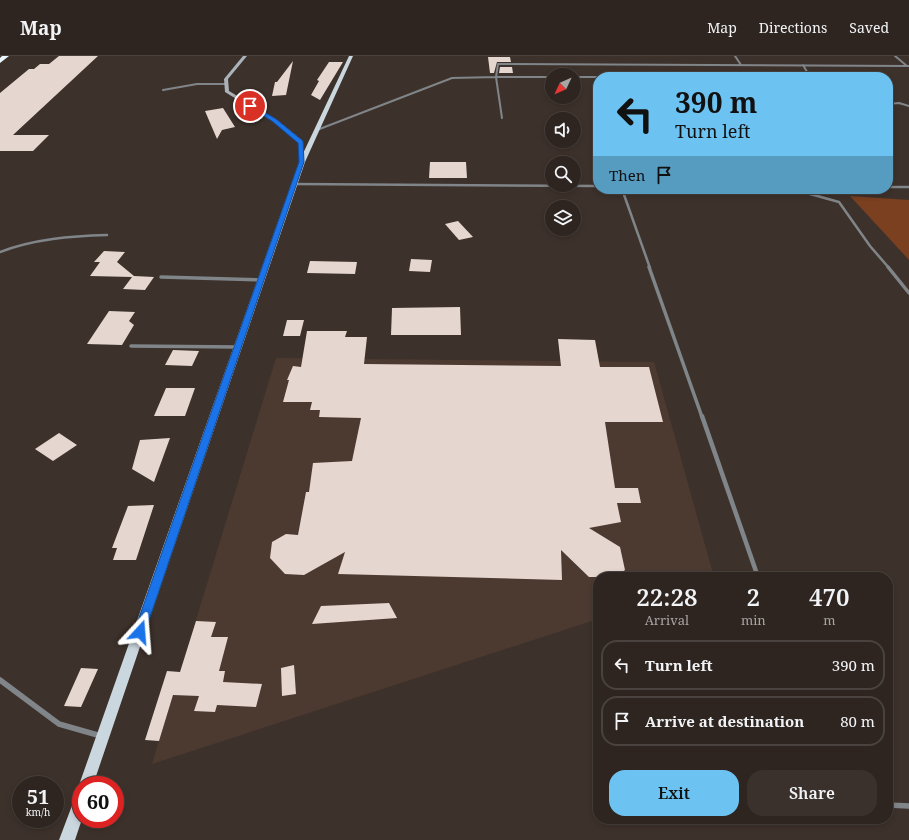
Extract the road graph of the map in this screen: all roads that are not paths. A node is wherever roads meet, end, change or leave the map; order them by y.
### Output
1 (6, 56) edge
2 (245, 56) edge
3 (351, 56) edge
4 (735, 56) edge
5 (895, 56) edge
6 (0, 61) edge
7 (741, 65) junction
8 (803, 65) junction
9 (908, 66) edge
10 (807, 72) edge
11 (496, 77) junction
12 (545, 77) edge
13 (581, 77) edge
14 (593, 77) edge
15 (227, 84) junction
16 (163, 90) dead end
17 (893, 104) edge
18 (909, 106) edge
19 (502, 118) dead end
20 (317, 130) junction
21 (302, 162) junction
22 (294, 184) junction
23 (593, 186) edge
24 (893, 187) edge
25 (909, 187) edge
26 (624, 194) edge
27 (810, 194) edge
28 (107, 235) dead end
29 (0, 252) edge
30 (161, 277) dead end
31 (261, 280) junction
32 (909, 293) edge
33 (132, 346) dead end
34 (238, 347) junction
35 (756, 572) edge
36 (0, 680) edge
37 (104, 737) junction
38 (89, 776) edge
39 (893, 805) edge
40 (909, 806) edge
41 (72, 826) edge
42 (67, 840) edge

1 - 6 highway
2 - 15 street
3 - 20 main road
4 - 7 street
5 - 9 street
7 - 8 street
7 - 11 street
8 - 9 street
8 - 10 street
11 - 12 street
11 - 19 street
11 - 20 street
13 - 14 street
15 - 16 street
15 - 21 street
17 - 18 street
20 - 21 main road
21 - 22 main road
22 - 23 street
22 - 31 main road
24 - 25 street
26 - 35 street
27 - 32 street
28 - 29 street
30 - 31 street
31 - 34 main road
33 - 34 street
34 - 37 main road
36 - 37 street
37 - 38 main road
39 - 40 street
41 - 42 main road

